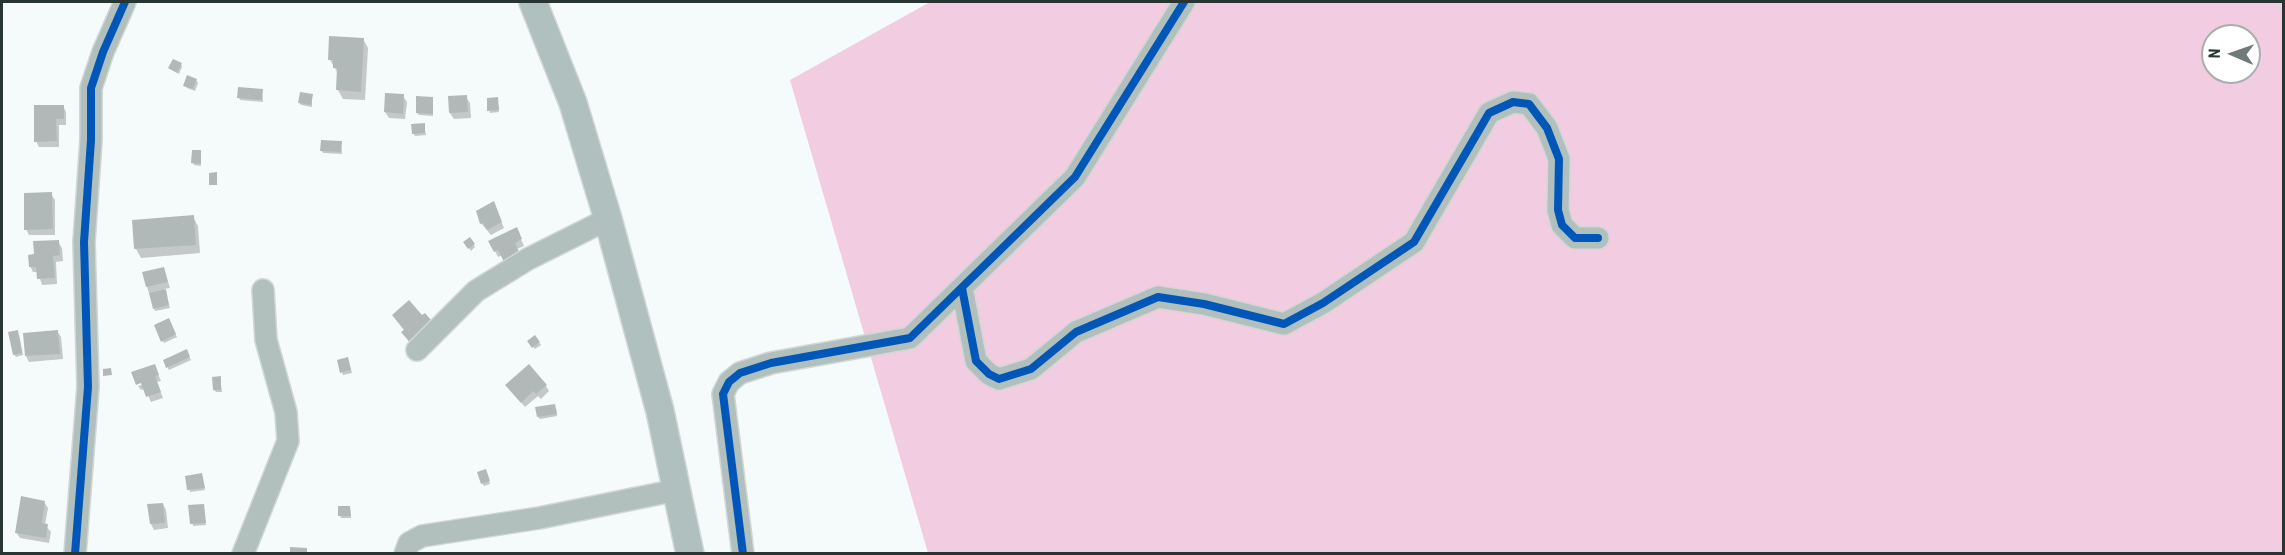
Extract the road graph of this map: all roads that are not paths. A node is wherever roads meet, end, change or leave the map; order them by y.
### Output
1 (125, 2) edge
2 (523, 2) edge
3 (533, 2) edge
4 (1184, 2) edge
5 (608, 219) junction
6 (1598, 238) dead end
7 (962, 288) junction
8 (263, 290) dead end
9 (417, 350) dead end
10 (677, 489) junction
11 (75, 554) edge
12 (243, 554) edge
13 (405, 554) edge
14 (690, 554) edge
15 (743, 554) edge

1 - 11 street
2 - 3 street
3 - 5 main road
4 - 7 street
5 - 9 street
5 - 10 main road
6 - 7 street
7 - 15 street
8 - 12 street
10 - 13 street
10 - 14 main road

